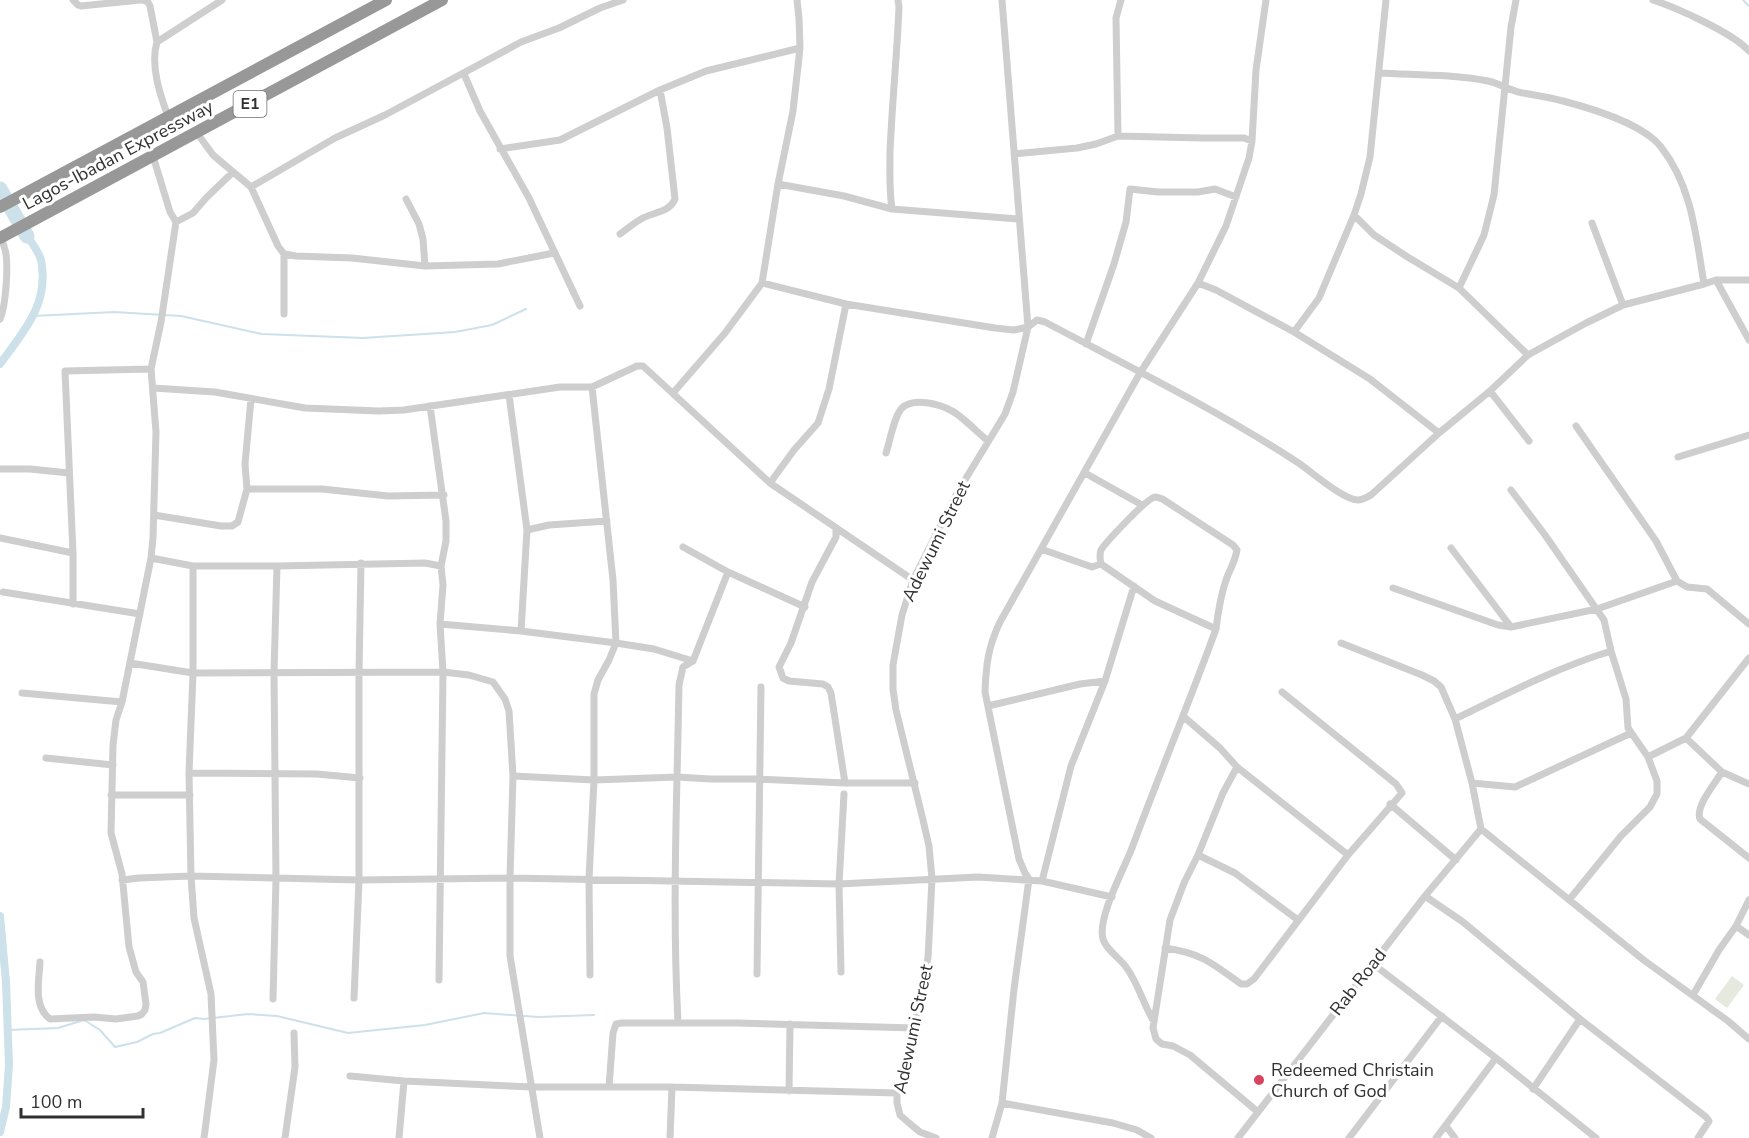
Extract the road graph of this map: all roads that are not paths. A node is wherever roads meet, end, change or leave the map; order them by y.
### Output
1 (73, 0) edge
2 (141, 0) edge
3 (222, 0) edge
4 (386, 0) edge
5 (442, 0) edge
6 (598, 0) edge
7 (623, 0) edge
8 (797, 0) edge
9 (898, 0) edge
10 (1002, 0) edge
11 (1120, 0) edge
12 (1266, 0) edge
13 (1386, 0) edge
14 (1516, 0) edge
15 (1653, 0) edge
16 (600, 8) junction
17 (157, 42) junction
18 (800, 48) junction
19 (1749, 51) edge
20 (1379, 73) junction
21 (464, 74) junction
22 (1506, 87) junction
23 (660, 90) junction
24 (168, 116) junction
25 (197, 133) junction
26 (1118, 136) junction
27 (1252, 141) junction
28 (500, 149) junction
29 (1014, 154) junction
30 (153, 156) junction
31 (232, 173) junction
32 (778, 184) junction
33 (251, 187) junction
34 (1236, 197) junction
35 (406, 199) dead end
36 (0, 207) edge
37 (892, 208) junction
38 (1354, 215) junction
39 (1018, 219) junction
40 (176, 222) junction
41 (1592, 223) dead end
42 (620, 234) dead end
43 (0, 236) edge
44 (554, 253) junction
45 (284, 254) junction
46 (425, 266) junction
47 (1716, 280) junction
48 (1749, 280) edge
49 (762, 283) junction
50 (1198, 283) junction
51 (0, 284) edge
52 (1704, 284) junction
53 (1460, 288) junction
54 (4, 297) junction
55 (846, 304) junction
56 (1623, 305) junction
57 (580, 306) dead end
58 (284, 314) dead end
59 (0, 319) edge
60 (1028, 327) junction
61 (1294, 332) junction
62 (1749, 340) edge
63 (1086, 344) junction
64 (1528, 355) junction
65 (151, 369) junction
66 (1140, 373) junction
67 (592, 387) junction
68 (153, 388) junction
69 (1490, 391) junction
70 (673, 393) junction
71 (509, 395) junction
72 (251, 399) junction
73 (430, 406) junction
74 (1576, 426) dead end
75 (1438, 433) junction
76 (1749, 435) edge
77 (988, 441) junction
78 (1529, 441) dead end
79 (886, 453) dead end
80 (1678, 457) dead end
81 (0, 469) edge
82 (69, 473) junction
83 (1085, 473) junction
84 (770, 483) junction
85 (247, 489) junction
86 (1511, 490) dead end
87 (444, 495) junction
88 (1142, 505) junction
89 (154, 515) junction
90 (607, 521) junction
91 (836, 529) junction
92 (527, 530) junction
93 (0, 538) edge
94 (683, 547) dead end
95 (1451, 548) dead end
96 (1041, 549) junction
97 (73, 553) junction
98 (151, 558) junction
99 (361, 563) junction
100 (1101, 564) junction
101 (193, 566) junction
102 (277, 566) junction
103 (441, 566) junction
104 (728, 572) junction
105 (913, 580) junction
106 (1677, 581) junction
107 (1134, 586) junction
108 (1393, 588) dead end
109 (3, 592) dead end
110 (73, 604) junction
111 (805, 607) junction
112 (1598, 609) junction
113 (140, 614) junction
114 (440, 624) junction
115 (1749, 624) edge
116 (1511, 627) junction
117 (1216, 629) junction
118 (521, 631) junction
119 (616, 643) junction
120 (1341, 643) dead end
121 (1611, 651) junction
122 (1749, 658) edge
123 (693, 661) junction
124 (130, 663) junction
125 (274, 672) junction
126 (359, 672) junction
127 (443, 672) junction
128 (193, 673) junction
129 (1105, 681) junction
130 (761, 687) dead end
131 (1282, 692) dead end
132 (22, 693) dead end
133 (122, 702) junction
134 (988, 706) junction
135 (1184, 717) junction
136 (1455, 719) junction
137 (1631, 733) junction
138 (1686, 738) junction
139 (1648, 757) junction
140 (46, 758) dead end
141 (113, 765) junction
142 (1237, 767) junction
143 (1722, 772) junction
144 (189, 773) junction
145 (276, 774) junction
146 (513, 776) junction
147 (677, 777) junction
148 (360, 778) junction
149 (759, 779) junction
150 (594, 780) junction
151 (844, 783) junction
152 (915, 783) junction
153 (1472, 783) junction
154 (1749, 784) edge
155 (844, 794) dead end
156 (111, 795) junction
157 (190, 795) junction
158 (1390, 804) junction
159 (1481, 829) junction
160 (1198, 855) junction
161 (1348, 855) junction
162 (1749, 858) edge
163 (1456, 860) junction
164 (191, 876) junction
165 (441, 878) junction
166 (510, 878) junction
167 (276, 879) junction
168 (589, 879) junction
169 (932, 879) junction
170 (1029, 879) junction
171 (122, 880) junction
172 (359, 880) junction
173 (674, 881) junction
174 (1042, 881) junction
175 (758, 883) junction
176 (840, 884) junction
177 (1425, 896) junction
178 (1112, 897) junction
179 (1569, 900) junction
180 (1749, 900) edge
181 (1298, 920) junction
182 (1736, 926) junction
183 (1749, 934) edge
184 (1165, 948) junction
185 (40, 962) dead end
186 (1372, 964) junction
187 (840, 972) dead end
188 (757, 974) dead end
189 (590, 975) dead end
190 (439, 980) dead end
191 (1693, 995) junction
192 (354, 998) dead end
193 (273, 999) dead end
194 (1442, 1016) junction
195 (1580, 1019) junction
196 (1153, 1020) junction
197 (678, 1022) junction
198 (790, 1024) junction
199 (914, 1028) junction
200 (294, 1034) dead end
201 (1749, 1039) edge
202 (1496, 1058) junction
203 (350, 1076) dead end
204 (404, 1082) junction
205 (609, 1087) junction
206 (672, 1087) junction
207 (531, 1088) junction
208 (1533, 1089) junction
209 (789, 1091) junction
210 (897, 1093) junction
211 (1002, 1103) junction
212 (1258, 1112) junction
213 (1446, 1126) junction
214 (920, 1132) junction
215 (204, 1138) edge
216 (285, 1138) edge
217 (399, 1138) edge
218 (540, 1138) edge
219 (670, 1138) edge
220 (915, 1138) edge
221 (936, 1138) edge
222 (992, 1138) edge
223 (1151, 1138) edge
224 (1238, 1138) edge
225 (1349, 1138) edge
226 (1436, 1138) edge
227 (1455, 1138) edge
228 (1596, 1138) edge
229 (1698, 1138) edge

1 - 2 street
2 - 17 street
3 - 17 street
4 - 24 highway, Lagos-Ibadan Expressway / E1
5 - 25 highway, Lagos-Ibadan Expressway / E1
6 - 16 street
7 - 16 street
8 - 18 street
9 - 37 street
10 - 29 street, Adewumi Street
11 - 26 street
12 - 27 street
13 - 20 street
14 - 22 street
15 - 19 street
16 - 21 street
17 - 24 street
18 - 23 street
18 - 32 street
20 - 22 street
20 - 38 street
21 - 28 street
21 - 33 street
22 - 52 street
22 - 53 street
23 - 28 street
23 - 42 street
24 - 36 highway, Lagos-Ibadan Expressway / E1
25 - 30 highway, Lagos-Ibadan Expressway / E1
25 - 31 street
26 - 27 street
26 - 29 street
27 - 34 street
28 - 44 street
29 - 39 street, Adewumi Street
30 - 40 street
30 - 43 highway, Lagos-Ibadan Expressway / E1
31 - 33 street
31 - 40 street
32 - 37 street
32 - 49 street
33 - 45 street
34 - 50 street
34 - 63 street
35 - 46 street
37 - 39 street
38 - 53 street
38 - 61 street
39 - 60 street, Adewumi Street
40 - 65 street
41 - 56 street
43 - 54 street
44 - 46 street
44 - 57 street
45 - 46 street
45 - 58 street
47 - 48 street
47 - 52 street
47 - 62 street
49 - 55 street
49 - 70 street
50 - 61 street
50 - 66 street
51 - 54 street
52 - 56 street
53 - 64 street
54 - 59 street
55 - 60 street
55 - 84 street
56 - 64 street
60 - 63 street
60 - 77 street, Adewumi Street
61 - 75 street
63 - 66 street
64 - 69 street
65 - 68 street
65 - 82 street
66 - 75 street
66 - 83 street
67 - 70 street
67 - 71 street
67 - 90 street
68 - 72 street
68 - 89 street
69 - 75 street
69 - 78 street
70 - 84 street
71 - 73 street
71 - 92 street
72 - 73 street
72 - 85 street
73 - 87 street
74 - 106 street
76 - 80 street
77 - 79 street
77 - 105 street, Adewumi Street
81 - 82 street
82 - 97 street
83 - 88 street
83 - 96 street
84 - 91 street
85 - 87 street
85 - 89 street
86 - 112 street
87 - 103 street
88 - 100 street
88 - 117 street
89 - 98 street
90 - 92 street
90 - 119 street
91 - 105 street
91 - 111 street
92 - 118 street
93 - 97 street
94 - 104 street
95 - 116 street
96 - 100 street
96 - 134 street
97 - 110 street
98 - 101 street
98 - 113 street
99 - 102 street
99 - 103 street
99 - 126 street
100 - 107 street
101 - 102 street
101 - 128 street
102 - 125 street
103 - 114 street
104 - 111 street
104 - 123 street
105 - 152 street, Adewumi Street
106 - 112 street
106 - 115 street
107 - 117 street
107 - 129 street
108 - 116 street
109 - 110 street
110 - 113 street
111 - 151 street
112 - 116 street
112 - 121 street
113 - 124 street
114 - 118 street
114 - 127 street
117 - 135 street
118 - 119 street
119 - 123 street
119 - 150 street
120 - 136 street
121 - 136 street
121 - 137 street
122 - 138 street
123 - 147 street
124 - 128 street
124 - 133 street
125 - 126 street
125 - 128 street
125 - 145 street
126 - 127 street
126 - 148 street
127 - 146 street
127 - 165 street
128 - 144 street
129 - 134 street
129 - 174 street
130 - 149 street
131 - 158 street
132 - 133 street
133 - 141 street
134 - 170 street
135 - 142 street
135 - 178 street
136 - 153 street
137 - 139 street
137 - 153 street
138 - 139 street
138 - 143 street
139 - 179 street
140 - 141 street
141 - 156 street
142 - 160 street
142 - 161 street
143 - 154 street
143 - 162 street
144 - 145 street
144 - 157 street
145 - 148 street
145 - 167 street
146 - 150 street
146 - 166 street
147 - 149 street
147 - 150 street
147 - 173 street
148 - 172 street
149 - 151 street
149 - 175 street
150 - 168 street
151 - 152 street
152 - 169 street, Adewumi Street
153 - 159 street
155 - 176 street
156 - 157 street
156 - 171 street
157 - 164 street
158 - 161 street
158 - 163 street
159 - 163 street, Rab Road
159 - 179 street
160 - 181 street
160 - 184 street
161 - 181 street
163 - 177 street, Rab Road
164 - 167 street
164 - 171 street
164 - 215 street
165 - 166 street
165 - 172 street
165 - 190 street
166 - 168 street
166 - 207 street
167 - 172 street
167 - 193 street
168 - 173 street
168 - 189 street
169 - 170 street
169 - 176 street
169 - 199 street, Adewumi Street
170 - 174 street
170 - 211 street
171 - 185 street
172 - 192 street
173 - 175 street
173 - 197 street
174 - 178 street
175 - 176 street
175 - 188 street
176 - 187 street
177 - 186 street, Rab Road
177 - 195 street
178 - 196 street
179 - 191 street
180 - 182 street
181 - 184 street
182 - 183 street
182 - 191 street
184 - 196 street
186 - 194 street
186 - 212 street, Rab Road
191 - 201 street
194 - 202 street
194 - 225 street
195 - 208 street
195 - 229 street
196 - 212 street
197 - 198 street
197 - 205 street
198 - 199 street
198 - 209 street
199 - 210 street, Adewumi Street
200 - 216 street
202 - 208 street
202 - 213 street
203 - 204 street
204 - 207 street
204 - 217 street
205 - 206 street
205 - 207 street
206 - 209 street
206 - 219 street
207 - 218 street
208 - 228 street
209 - 210 street
210 - 214 street, Adewumi Street
211 - 222 street
211 - 223 street
212 - 224 street, Rab Road
213 - 226 street
213 - 227 street
214 - 220 street
214 - 221 street, Adewumi Street

